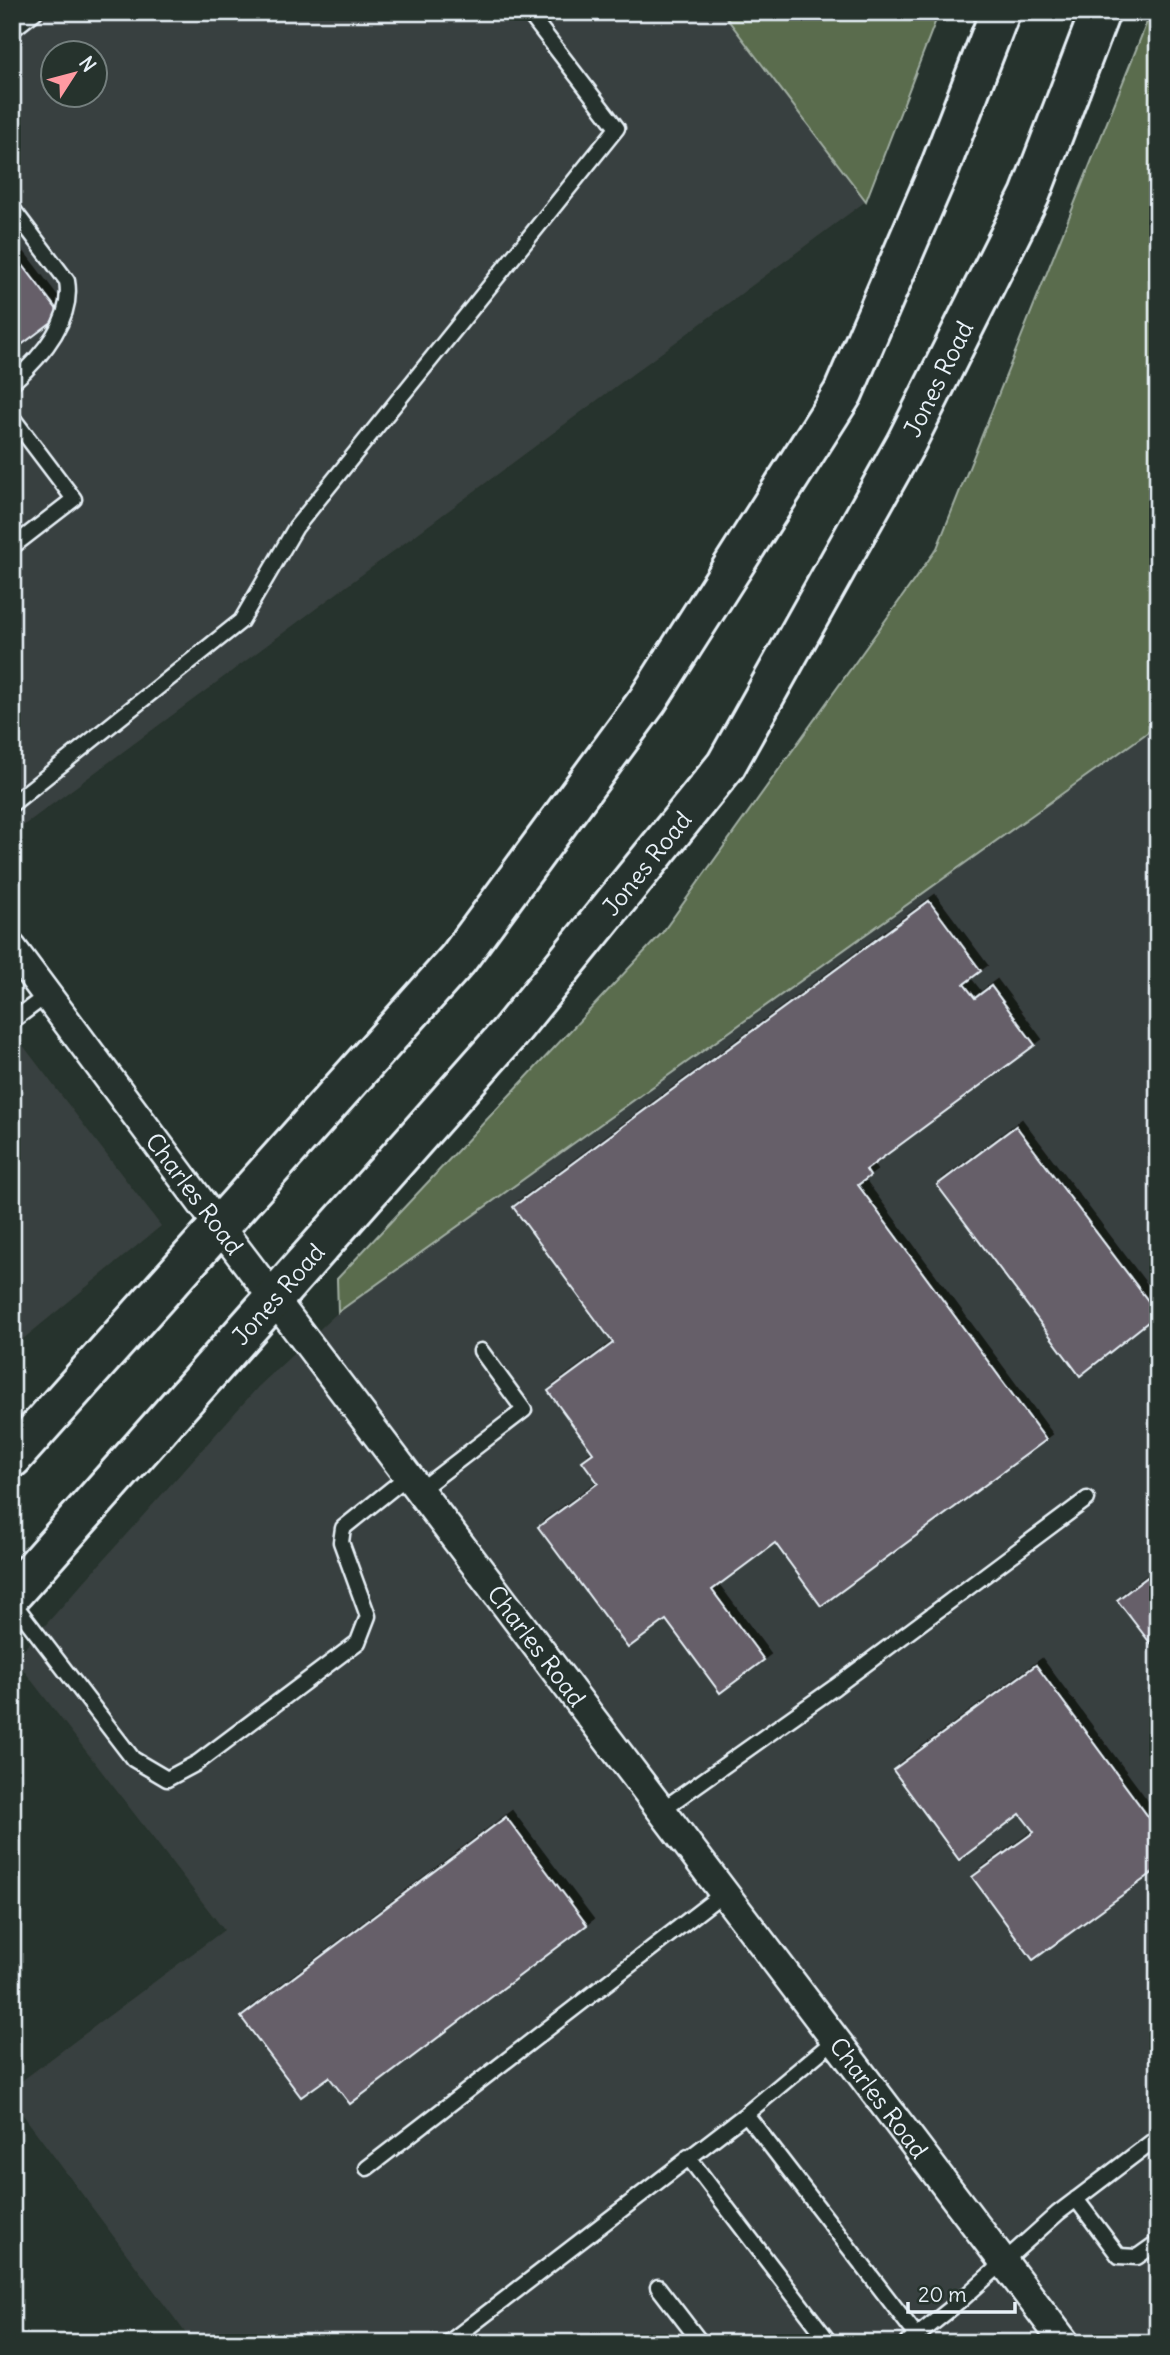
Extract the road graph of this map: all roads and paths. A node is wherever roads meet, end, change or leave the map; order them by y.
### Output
1 (35, 12) edge
2 (528, 12) edge
3 (1000, 12) edge
4 (1100, 12) edge
5 (12, 30) edge
6 (12, 208) edge
7 (12, 383) edge
8 (12, 417) edge
9 (12, 547) edge
10 (12, 804) edge
11 (12, 948) edge
12 (47, 995) junction
13 (12, 1021) edge
14 (218, 1225) junction
15 (274, 1298) junction
16 (481, 1351) dead end
17 (12, 1458) edge
18 (414, 1483) junction
19 (1087, 1499) dead end
20 (12, 1594) edge
21 (12, 1601) edge
22 (663, 1809) junction
23 (726, 1891) junction
24 (838, 2038) junction
25 (746, 2114) junction
26 (1158, 2137) edge
27 (688, 2157) junction
28 (367, 2168) dead end
29 (1076, 2199) junction
30 (1158, 2242) edge
31 (1003, 2264) junction
32 (658, 2287) dead end
33 (913, 2339) edge
34 (448, 2343) edge
35 (701, 2343) edge
36 (830, 2343) edge
37 (1065, 2343) edge

1 - 5 lane
2 - 10 lane
3 - 14 main road
4 - 15 main road, Jones Road
6 - 7 lane
8 - 9 lane
11 - 12 street, Charles Road
12 - 13 lane
12 - 14 street, Charles Road
14 - 15 street, Charles Road
14 - 17 main road
15 - 18 street, Charles Road
15 - 20 main road, Jones Road
16 - 18 lane
18 - 21 lane
18 - 22 street, Charles Road
19 - 22 lane
22 - 23 street, Charles Road
23 - 24 street, Charles Road
23 - 28 lane
24 - 25 lane
24 - 31 street, Charles Road
25 - 27 lane
25 - 33 lane
26 - 29 lane
27 - 34 lane
27 - 36 lane
29 - 30 lane
29 - 31 lane
31 - 33 lane
31 - 37 street, Charles Road
32 - 35 lane

